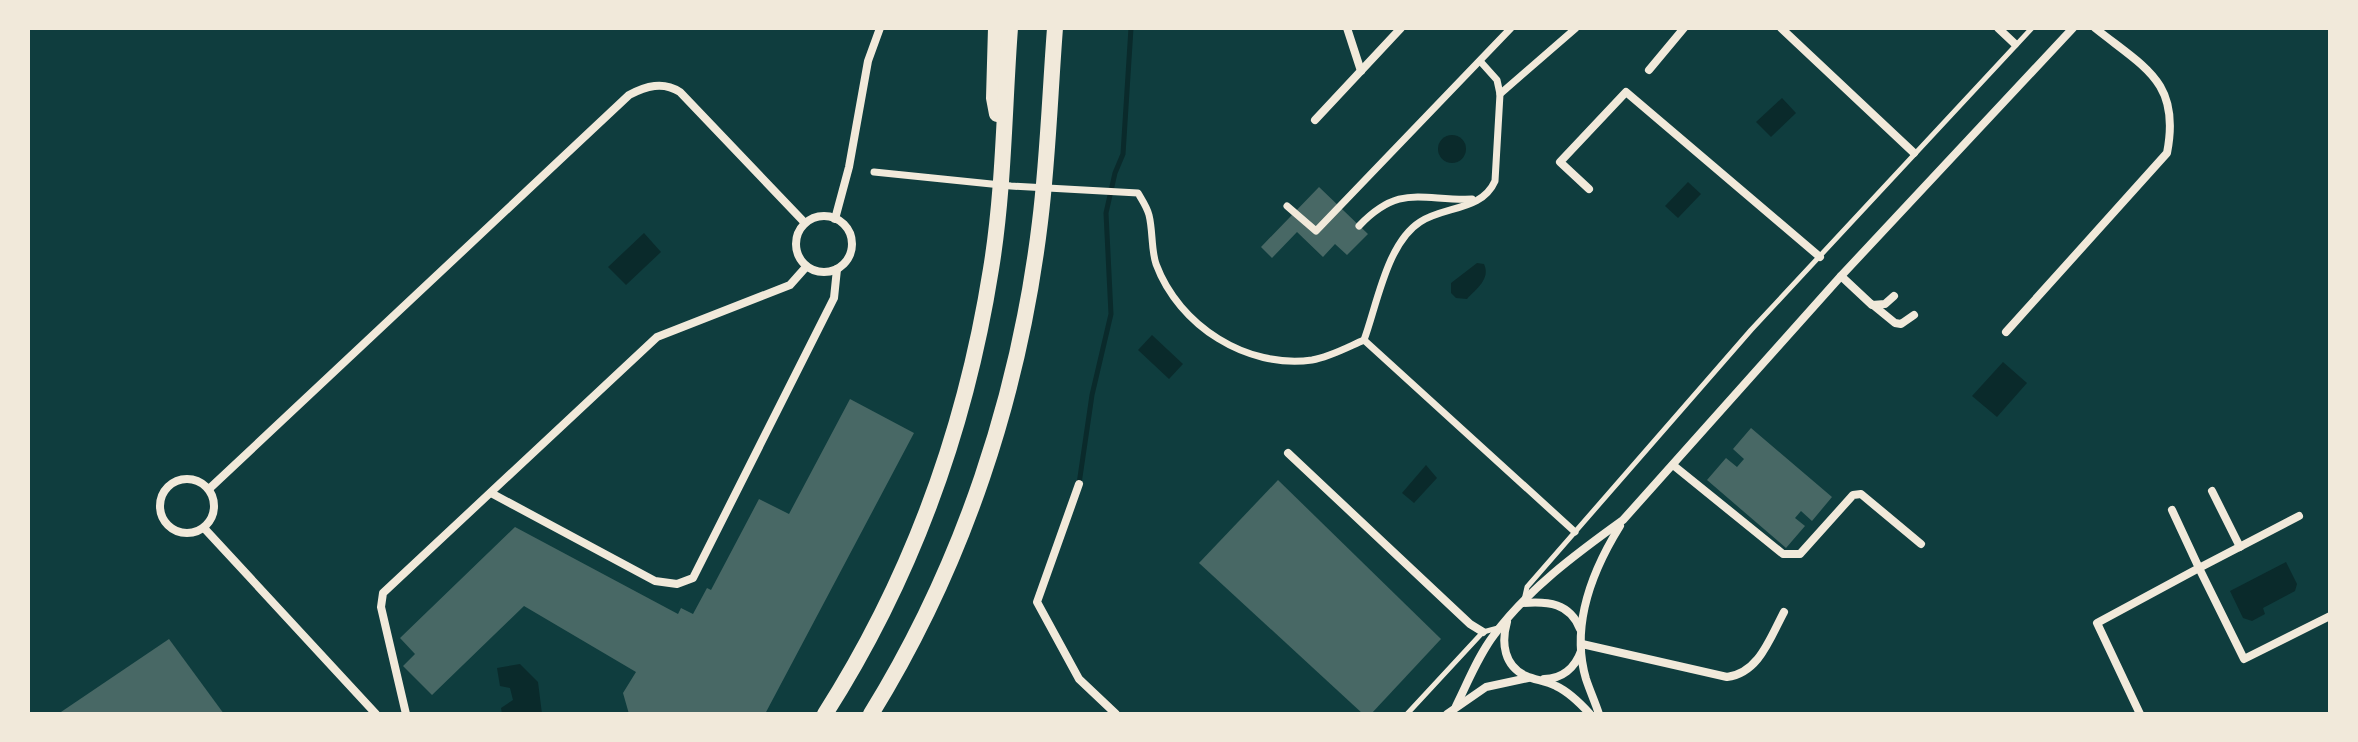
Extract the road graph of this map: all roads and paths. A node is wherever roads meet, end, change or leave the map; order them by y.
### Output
1 (880, 28) edge
2 (996, 28) edge
3 (1010, 28) edge
4 (1055, 28) edge
5 (1347, 28) edge
6 (1401, 28) edge
7 (1511, 28) edge
8 (1576, 28) edge
9 (1684, 28) edge
10 (1781, 28) edge
11 (1998, 28) edge
12 (2032, 28) edge
13 (2073, 28) edge
14 (2095, 28) edge
15 (2015, 44) junction
16 (1480, 61) junction
17 (1649, 70) dead end
18 (1361, 71) junction
19 (1500, 94) junction
20 (1315, 120) dead end
21 (1002, 151) junction
22 (1914, 153) junction
23 (874, 172) dead end
24 (1589, 189) dead end
25 (1482, 199) junction
26 (1287, 206) dead end
27 (835, 219) junction
28 (805, 223) junction
29 (1359, 226) dead end
30 (1820, 257) junction
31 (806, 267) junction
32 (837, 269) junction
33 (1841, 276) junction
34 (1894, 296) dead end
35 (1872, 305) junction
36 (1914, 315) dead end
37 (2006, 332) dead end
38 (1364, 340) junction
39 (1288, 453) dead end
40 (1673, 465) junction
41 (1079, 484) dead end
42 (209, 489) junction
43 (2212, 491) dead end
44 (491, 493) junction
45 (2172, 510) dead end
46 (2299, 516) dead end
47 (1623, 520) junction
48 (204, 528) junction
49 (1575, 532) junction
50 (1921, 544) dead end
51 (2240, 547) junction
52 (2199, 568) junction
53 (1523, 603) junction
54 (1784, 612) dead end
55 (2330, 616) edge
56 (1507, 620) junction
57 (1500, 628) junction
58 (1483, 632) junction
59 (1582, 643) junction
60 (1529, 677) junction
61 (1539, 680) junction
62 (1456, 706) junction
63 (376, 714) edge
64 (406, 714) edge
65 (825, 714) edge
66 (871, 714) edge
67 (1116, 714) edge
68 (1407, 714) edge
69 (1447, 714) edge
70 (1590, 714) edge
71 (1599, 714) edge
72 (2140, 714) edge

1 - 27 street
2 - 21 highway
3 - 21 highway
4 - 66 highway
5 - 18 street
6 - 18 street
7 - 16 street
8 - 19 street
9 - 17 street
10 - 22 street
11 - 15 street
12 - 15 lane
13 - 33 street
14 - 37 street
15 - 22 lane
16 - 19 street
16 - 26 street
18 - 20 street
19 - 25 street
21 - 65 highway
22 - 30 lane
23 - 38 street
24 - 30 street
25 - 29 street
25 - 38 street
27 - 28 street
27 - 32 street
28 - 31 street
28 - 42 street
30 - 49 lane
31 - 32 street
31 - 44 street
32 - 44 street
33 - 35 street
33 - 40 street
34 - 35 street
35 - 36 street
38 - 49 street
39 - 58 street
40 - 47 street
40 - 50 street
41 - 67 street
42 - 48 street
42 - 48 street
43 - 51 street
44 - 64 street
45 - 52 street
46 - 51 street
47 - 53 street
47 - 59 street
48 - 63 street
49 - 53 lane
51 - 52 street
52 - 55 street
52 - 72 street
53 - 56 street
53 - 59 street
54 - 59 street
56 - 57 street
56 - 60 street
57 - 58 lane
57 - 62 street
58 - 68 lane
59 - 61 street
59 - 71 street
60 - 61 street
60 - 62 street
61 - 70 street
62 - 69 street

